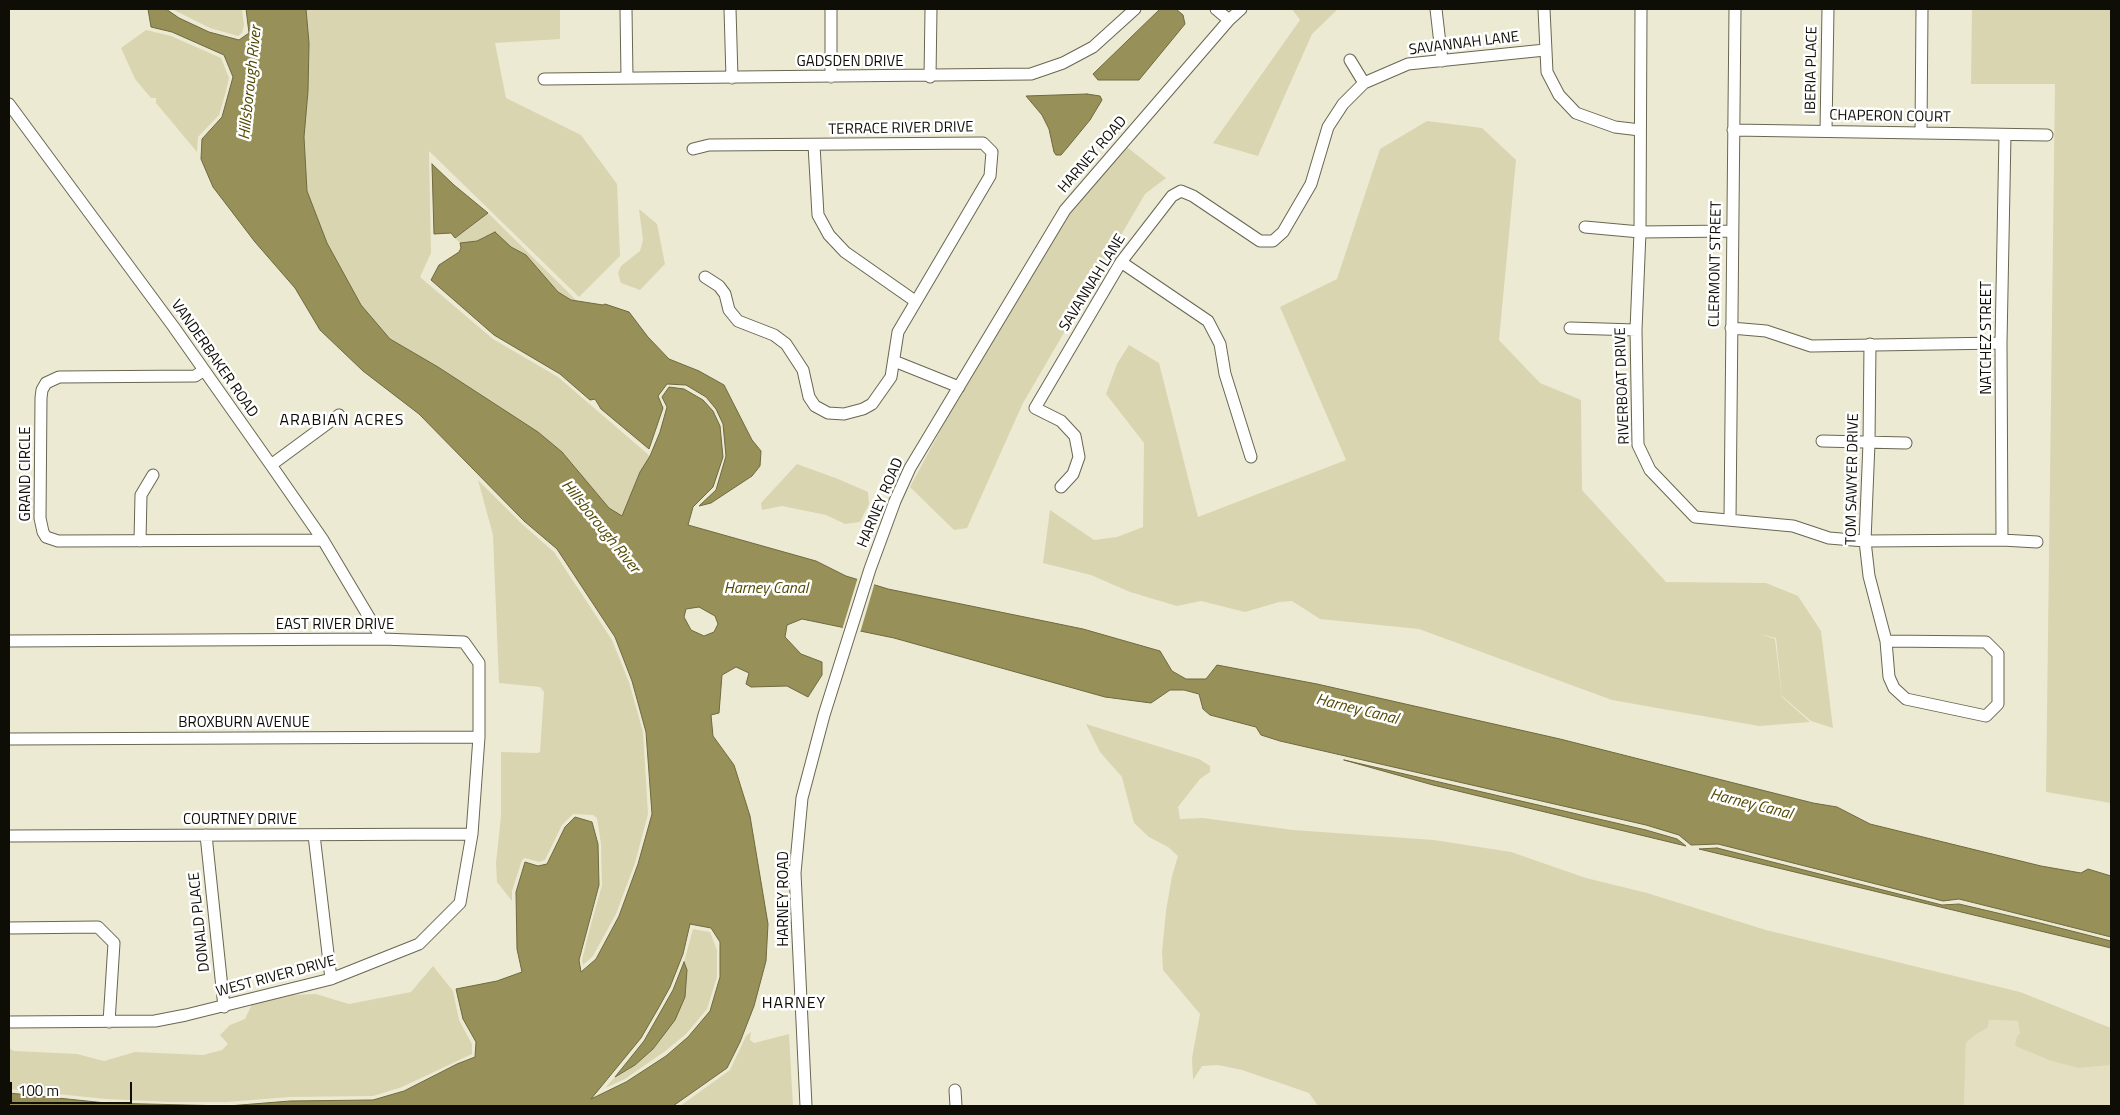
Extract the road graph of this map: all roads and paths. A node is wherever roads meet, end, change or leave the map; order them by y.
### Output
1 (626, 9) edge
2 (730, 9) edge
3 (830, 9) edge
4 (931, 9) edge
5 (1134, 9) edge
6 (1216, 9) edge
7 (1241, 9) edge
8 (1436, 9) edge
9 (1544, 9) edge
10 (1641, 9) edge
11 (1735, 9) edge
12 (1828, 9) edge
13 (1922, 9) edge
14 (1229, 20) junction
15 (1544, 50) junction
16 (1350, 60) dead end
17 (1442, 61) junction
18 (831, 77) junction
19 (930, 77) junction
20 (627, 78) junction
21 (732, 78) junction
22 (544, 79) dead end
23 (1364, 83) junction
24 (9, 104) edge
25 (1640, 130) junction
26 (1733, 130) junction
27 (1826, 131) junction
28 (1921, 132) junction
29 (2005, 135) junction
30 (2047, 135) dead end
31 (814, 145) junction
32 (693, 150) dead end
33 (1585, 228) dead end
34 (1732, 231) junction
35 (1640, 232) junction
36 (1121, 262) junction
37 (705, 278) dead end
38 (915, 301) junction
39 (1570, 328) dead end
40 (1731, 328) junction
41 (1636, 330) junction
42 (2001, 343) junction
43 (1870, 344) junction
44 (894, 361) junction
45 (204, 371) junction
46 (959, 388) junction
47 (340, 414) dead end
48 (1822, 441) dead end
49 (1869, 443) junction
50 (1906, 443) dead end
51 (1251, 457) dead end
52 (271, 465) junction
53 (153, 475) dead end
54 (1061, 487) dead end
55 (1730, 520) junction
56 (323, 540) junction
57 (2002, 540) junction
58 (140, 541) junction
59 (1865, 541) junction
60 (2037, 542) dead end
61 (382, 639) junction
62 (9, 641) edge
63 (1886, 641) junction
64 (478, 737) junction
65 (9, 739) edge
66 (472, 834) junction
67 (206, 835) junction
68 (314, 835) junction
69 (9, 836) edge
70 (9, 928) edge
71 (331, 979) junction
72 (224, 1007) junction
73 (9, 1022) edge
74 (109, 1022) junction
75 (956, 1090) dead end
76 (806, 1106) edge
77 (956, 1106) edge

1 - 20 street
2 - 21 street
3 - 18 street
4 - 19 street
5 - 19 street, GADSDEN DRIVE
6 - 14 street
7 - 14 street, HARNEY ROAD
8 - 17 street
9 - 15 street
10 - 25 street, RIVERBOAT DRIVE
11 - 26 street, CLERMONT STREET
12 - 27 street, IBERIA PLACE
13 - 28 street
14 - 46 street, HARNEY ROAD
15 - 17 street, SAVANNAH LANE
15 - 25 street
16 - 23 street
17 - 23 street, SAVANNAH LANE
18 - 19 street, GADSDEN DRIVE
18 - 21 street, GADSDEN DRIVE
20 - 21 street, GADSDEN DRIVE
20 - 22 street, GADSDEN DRIVE
23 - 36 street, SAVANNAH LANE
24 - 45 street, VANDERBAKER ROAD
25 - 35 street, RIVERBOAT DRIVE
26 - 27 street, CHAPERON COURT
26 - 34 street, CLERMONT STREET
27 - 28 street, CHAPERON COURT
28 - 29 street, CHAPERON COURT
29 - 30 street, CHAPERON COURT
29 - 42 street, NATCHEZ STREET
31 - 32 street, TERRACE RIVER DRIVE
31 - 38 street
31 - 38 street, TERRACE RIVER DRIVE
33 - 35 street
34 - 35 street
34 - 40 street, CLERMONT STREET
35 - 41 street, RIVERBOAT DRIVE
36 - 51 street
36 - 54 street, SAVANNAH LANE
37 - 44 street, TERRACE RIVER DRIVE
38 - 44 street, TERRACE RIVER DRIVE
39 - 41 street
40 - 43 street
40 - 55 street, CLERMONT STREET
41 - 55 street, RIVERBOAT DRIVE
42 - 43 street
42 - 57 street, NATCHEZ STREET
43 - 49 street, TOM SAWYER DRIVE
44 - 46 street
45 - 52 street, VANDERBAKER ROAD
45 - 58 street, GRAND CIRCLE
46 - 76 street, HARNEY ROAD
47 - 52 street
48 - 49 street
49 - 50 street
49 - 59 street, TOM SAWYER DRIVE
52 - 56 street, VANDERBAKER ROAD
53 - 58 street
55 - 59 street, RIVERBOAT DRIVE
56 - 58 street, GRAND CIRCLE
56 - 61 street, VANDERBAKER ROAD
57 - 59 street, RIVERBOAT DRIVE
57 - 60 street, RIVERBOAT DRIVE
59 - 63 street, TOM SAWYER DRIVE
61 - 62 street, EAST RIVER DRIVE
61 - 64 street, EAST RIVER DRIVE
63 - 63 street, TOM SAWYER DRIVE
64 - 65 street, BROXBURN AVENUE
64 - 66 street, EAST RIVER DRIVE
66 - 68 street, COURTNEY DRIVE
66 - 71 street, WEST RIVER DRIVE
67 - 68 street, COURTNEY DRIVE
67 - 69 street, COURTNEY DRIVE
67 - 72 street, DONALD PLACE
68 - 71 street
70 - 74 street
71 - 72 street, WEST RIVER DRIVE
72 - 74 street, WEST RIVER DRIVE
73 - 74 street, WEST RIVER DRIVE
75 - 77 street

